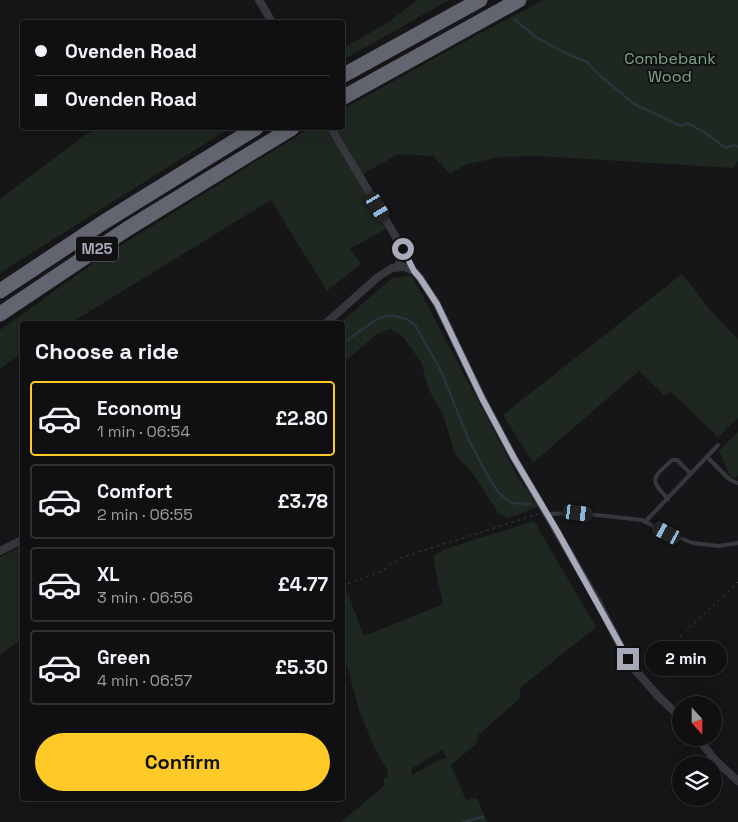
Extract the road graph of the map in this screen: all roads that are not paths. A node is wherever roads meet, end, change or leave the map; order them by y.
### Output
1 (259, 0) edge
2 (480, 0) edge
3 (518, 0) edge
4 (271, 20) edge
5 (345, 74) edge
6 (345, 96) edge
7 (253, 130) edge
8 (289, 130) edge
9 (332, 130) edge
10 (403, 249) junction
11 (397, 267) junction
12 (414, 271) junction
13 (0, 291) edge
14 (0, 314) edge
15 (329, 321) edge
16 (718, 445) dead end
17 (707, 457) junction
18 (691, 474) junction
19 (737, 483) dead end
20 (668, 499) junction
21 (547, 513) junction
22 (645, 522) junction
23 (20, 541) edge
24 (738, 543) edge
25 (0, 551) edge
26 (672, 709) edge
27 (704, 746) edge
28 (738, 781) edge

1 - 4 street
2 - 5 highway
3 - 6 highway
7 - 13 highway, M25
8 - 14 highway, M25
9 - 10 street
10 - 11 street
10 - 12 street
11 - 12 street
11 - 15 street
12 - 21 street
16 - 17 lane
17 - 18 lane
17 - 19 lane
18 - 20 lane
18 - 20 lane
20 - 22 lane
21 - 22 lane
21 - 26 street
22 - 24 lane
23 - 25 street
27 - 28 street

